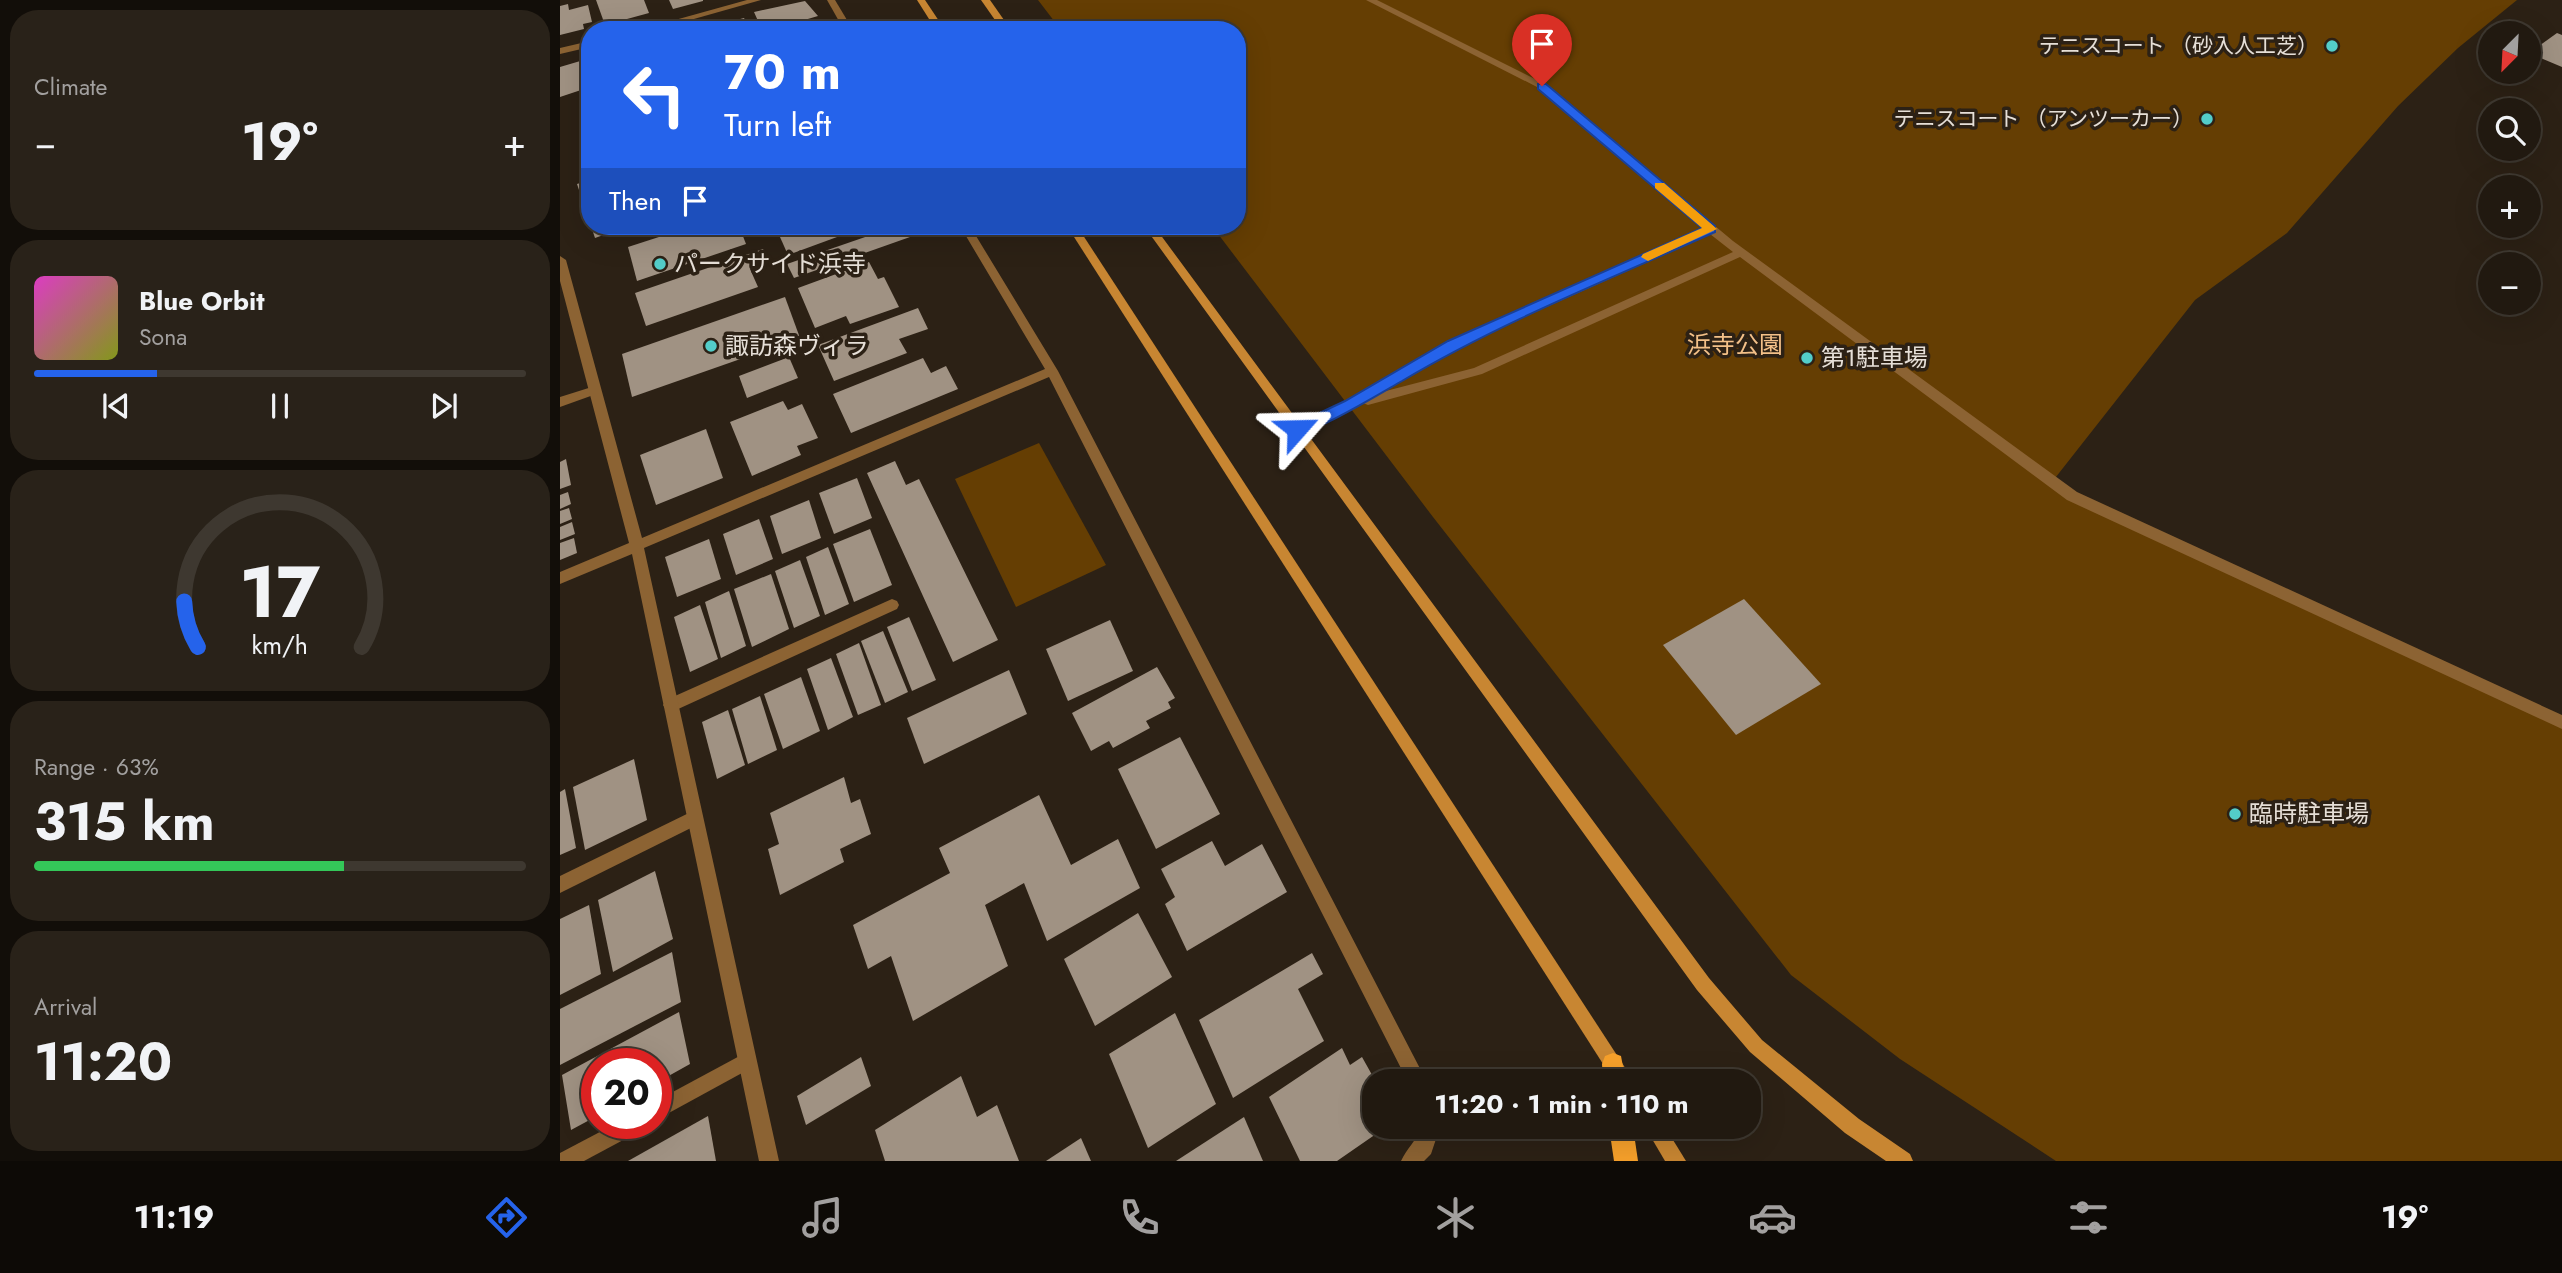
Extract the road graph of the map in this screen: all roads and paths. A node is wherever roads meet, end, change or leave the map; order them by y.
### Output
1 (757, 0) edge
2 (831, 0) edge
3 (921, 0) edge
4 (985, 0) edge
5 (1370, 0) edge
6 (677, 21) edge
7 (844, 21) edge
8 (935, 21) edge
9 (1000, 21) edge
10 (581, 46) edge
11 (560, 51) edge
12 (1711, 229) junction
13 (970, 235) edge
14 (1078, 235) edge
15 (1156, 235) edge
16 (1740, 253) junction
17 (560, 260) edge
18 (1052, 371) junction
19 (595, 390) junction
20 (560, 402) edge
21 (1350, 405) junction
22 (1297, 429) junction
23 (636, 546) junction
24 (560, 578) edge
25 (892, 605) dead end
26 (671, 705) junction
27 (2562, 722) edge
28 (695, 818) junction
29 (560, 885) edge
30 (747, 1061) junction
31 (1411, 1069) edge
32 (1614, 1069) edge
33 (672, 1102) edge
34 (605, 1139) edge
35 (1427, 1139) edge
36 (1623, 1139) edge
37 (1662, 1139) edge
38 (565, 1161) edge
39 (769, 1161) edge
40 (1411, 1161) edge
41 (1626, 1161) edge
42 (1676, 1161) edge
43 (1903, 1161) edge

1 - 6 street
2 - 7 street
3 - 8 street
4 - 9 street
5 - 12 street
10 - 11 street
12 - 16 street
12 - 21 street
13 - 18 street
14 - 32 street
15 - 22 street
16 - 21 street
16 - 27 street
17 - 19 street
18 - 23 street
18 - 31 street
19 - 20 street
19 - 23 street
21 - 22 street
22 - 43 street
23 - 24 street
23 - 26 street
25 - 26 street
26 - 28 street
28 - 29 street
28 - 30 street
30 - 33 street
30 - 39 street
34 - 38 street
35 - 40 street
36 - 41 main road
37 - 42 street

